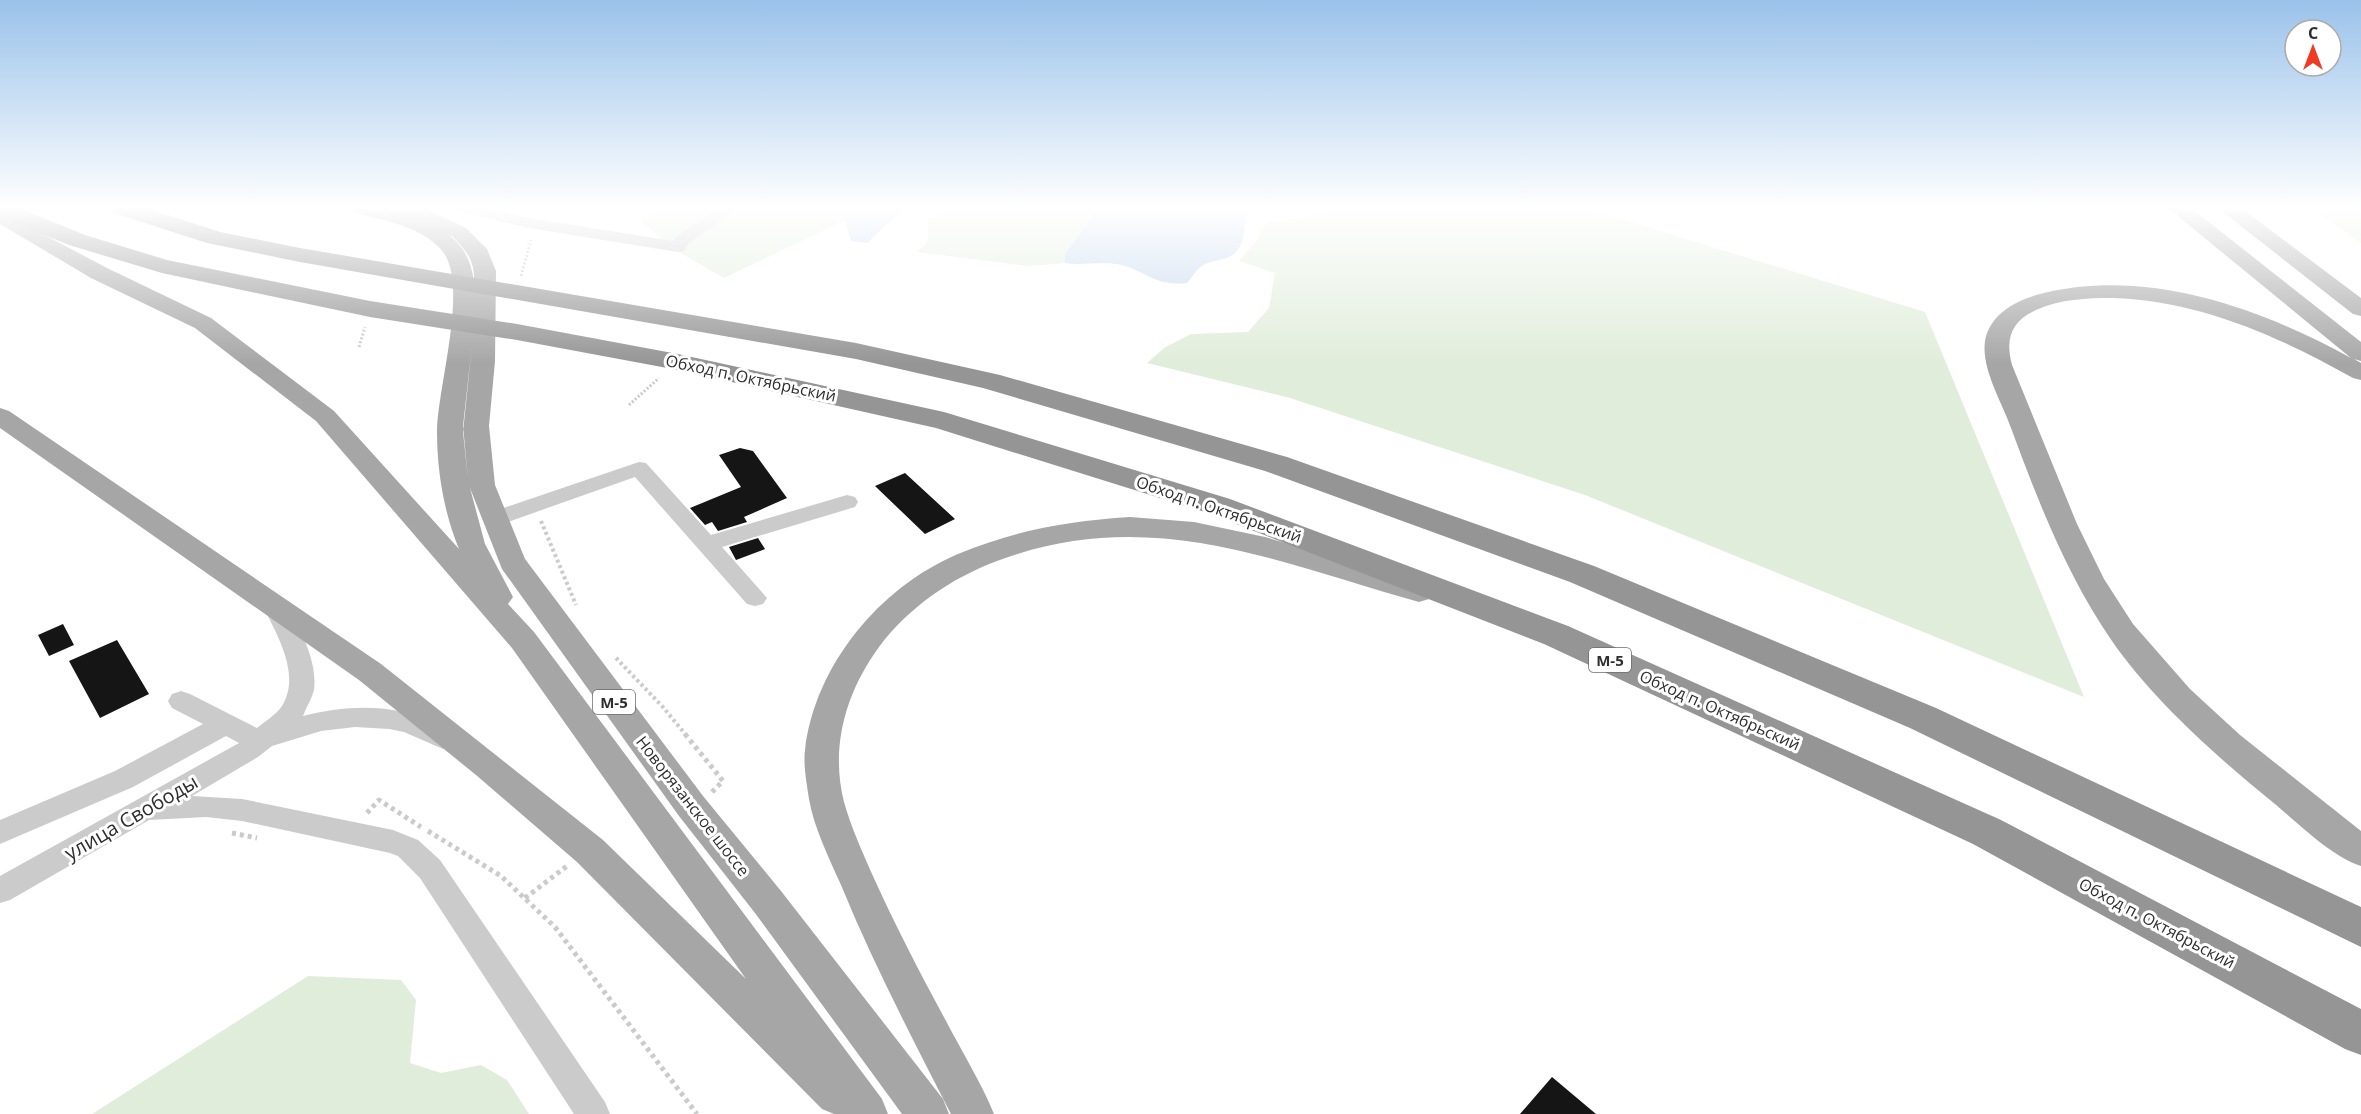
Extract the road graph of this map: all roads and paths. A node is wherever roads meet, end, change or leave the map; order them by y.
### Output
1 (75, 260) edge
2 (142, 260) edge
3 (331, 260) edge
4 (457, 260) edge
5 (481, 260) edge
6 (525, 260) edge
7 (2243, 260) edge
8 (2296, 260) edge
9 (520, 291) junction
10 (2361, 309) edge
11 (2361, 354) edge
12 (678, 362) junction
13 (2361, 373) edge
14 (629, 405) dead end
15 (0, 416) edge
16 (847, 502) dead end
17 (533, 506) junction
18 (494, 519) junction
19 (707, 544) junction
20 (755, 597) dead end
21 (276, 608) junction
22 (580, 614) dead end
23 (1519, 621) junction
24 (524, 640) junction
25 (615, 657) dead end
26 (181, 701) dead end
27 (226, 724) junction
28 (261, 742) junction
29 (469, 752) junction
30 (710, 795) dead end
31 (144, 809) junction
32 (427, 830) dead end
33 (0, 832) edge
34 (2361, 851) edge
35 (570, 864) dead end
36 (0, 891) edge
37 (525, 898) junction
38 (2361, 928) edge
39 (2361, 1033) edge
40 (593, 1114) edge
41 (697, 1114) edge
42 (855, 1114) edge
43 (867, 1114) edge
44 (928, 1114) edge
45 (973, 1114) edge

1 - 24 main road
2 - 12 highway, Обход п. Октябрьский / М-5
3 - 9 highway
4 - 24 main road
5 - 18 main road, Новорязанское шоссе / М-5
6 - 9 path
7 - 11 main road
8 - 10 main road
9 - 38 highway
12 - 14 path
12 - 23 highway, Обход п. Октябрьский / М-5
13 - 34 main road
15 - 21 main road
16 - 19 street
17 - 18 street
17 - 19 street
17 - 22 path
18 - 44 main road, Новорязанское шоссе / М-5
19 - 20 street
21 - 28 street, улица Свободы
21 - 29 main road
23 - 39 highway, Обход п. Октябрьский / М-5
23 - 45 main road
24 - 43 main road, М-5
25 - 30 path
26 - 27 street
27 - 28 street
27 - 33 street
28 - 29 street, улица Свободы
28 - 31 street, улица Свободы
29 - 42 main road
31 - 36 street, улица Свободы
31 - 40 street
32 - 37 path
35 - 37 path
37 - 41 path

